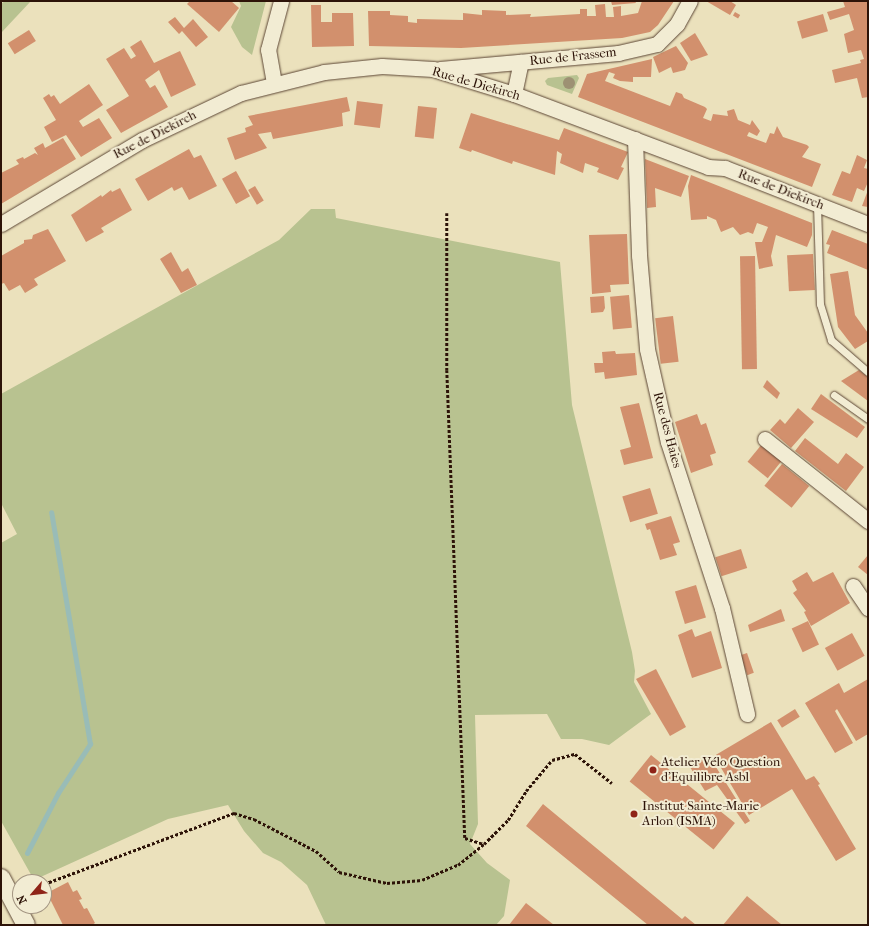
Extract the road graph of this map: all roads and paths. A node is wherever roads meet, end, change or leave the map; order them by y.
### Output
1 (281, 1) edge
2 (690, 1) edge
3 (521, 62) junction
4 (433, 69) junction
5 (274, 83) junction
6 (514, 94) junction
7 (635, 139) junction
8 (817, 204) junction
9 (447, 213) dead end
10 (1, 224) edge
11 (868, 224) edge
12 (868, 372) edge
13 (834, 395) dead end
14 (868, 419) edge
15 (765, 439) dead end
16 (868, 521) edge
17 (853, 586) dead end
18 (868, 608) edge
19 (747, 714) dead end
20 (612, 784) dead end
21 (484, 844) junction
22 (1, 878) edge
23 (52, 881) edge
24 (26, 925) edge

1 - 5 street
2 - 3 street, Rue de Frassem
3 - 4 street, Rue de Frassem
3 - 6 street
4 - 5 street, Rue de Diekirch
4 - 6 street, Rue de Diekirch
5 - 10 street, Rue de Diekirch
6 - 7 street, Rue de Diekirch
7 - 8 street, Rue de Diekirch
7 - 19 street, Rue des Haies
8 - 11 street, Rue de Diekirch
8 - 12 lane
9 - 21 path
13 - 14 lane
15 - 16 street
17 - 18 street
20 - 21 path
21 - 23 path
22 - 24 street

